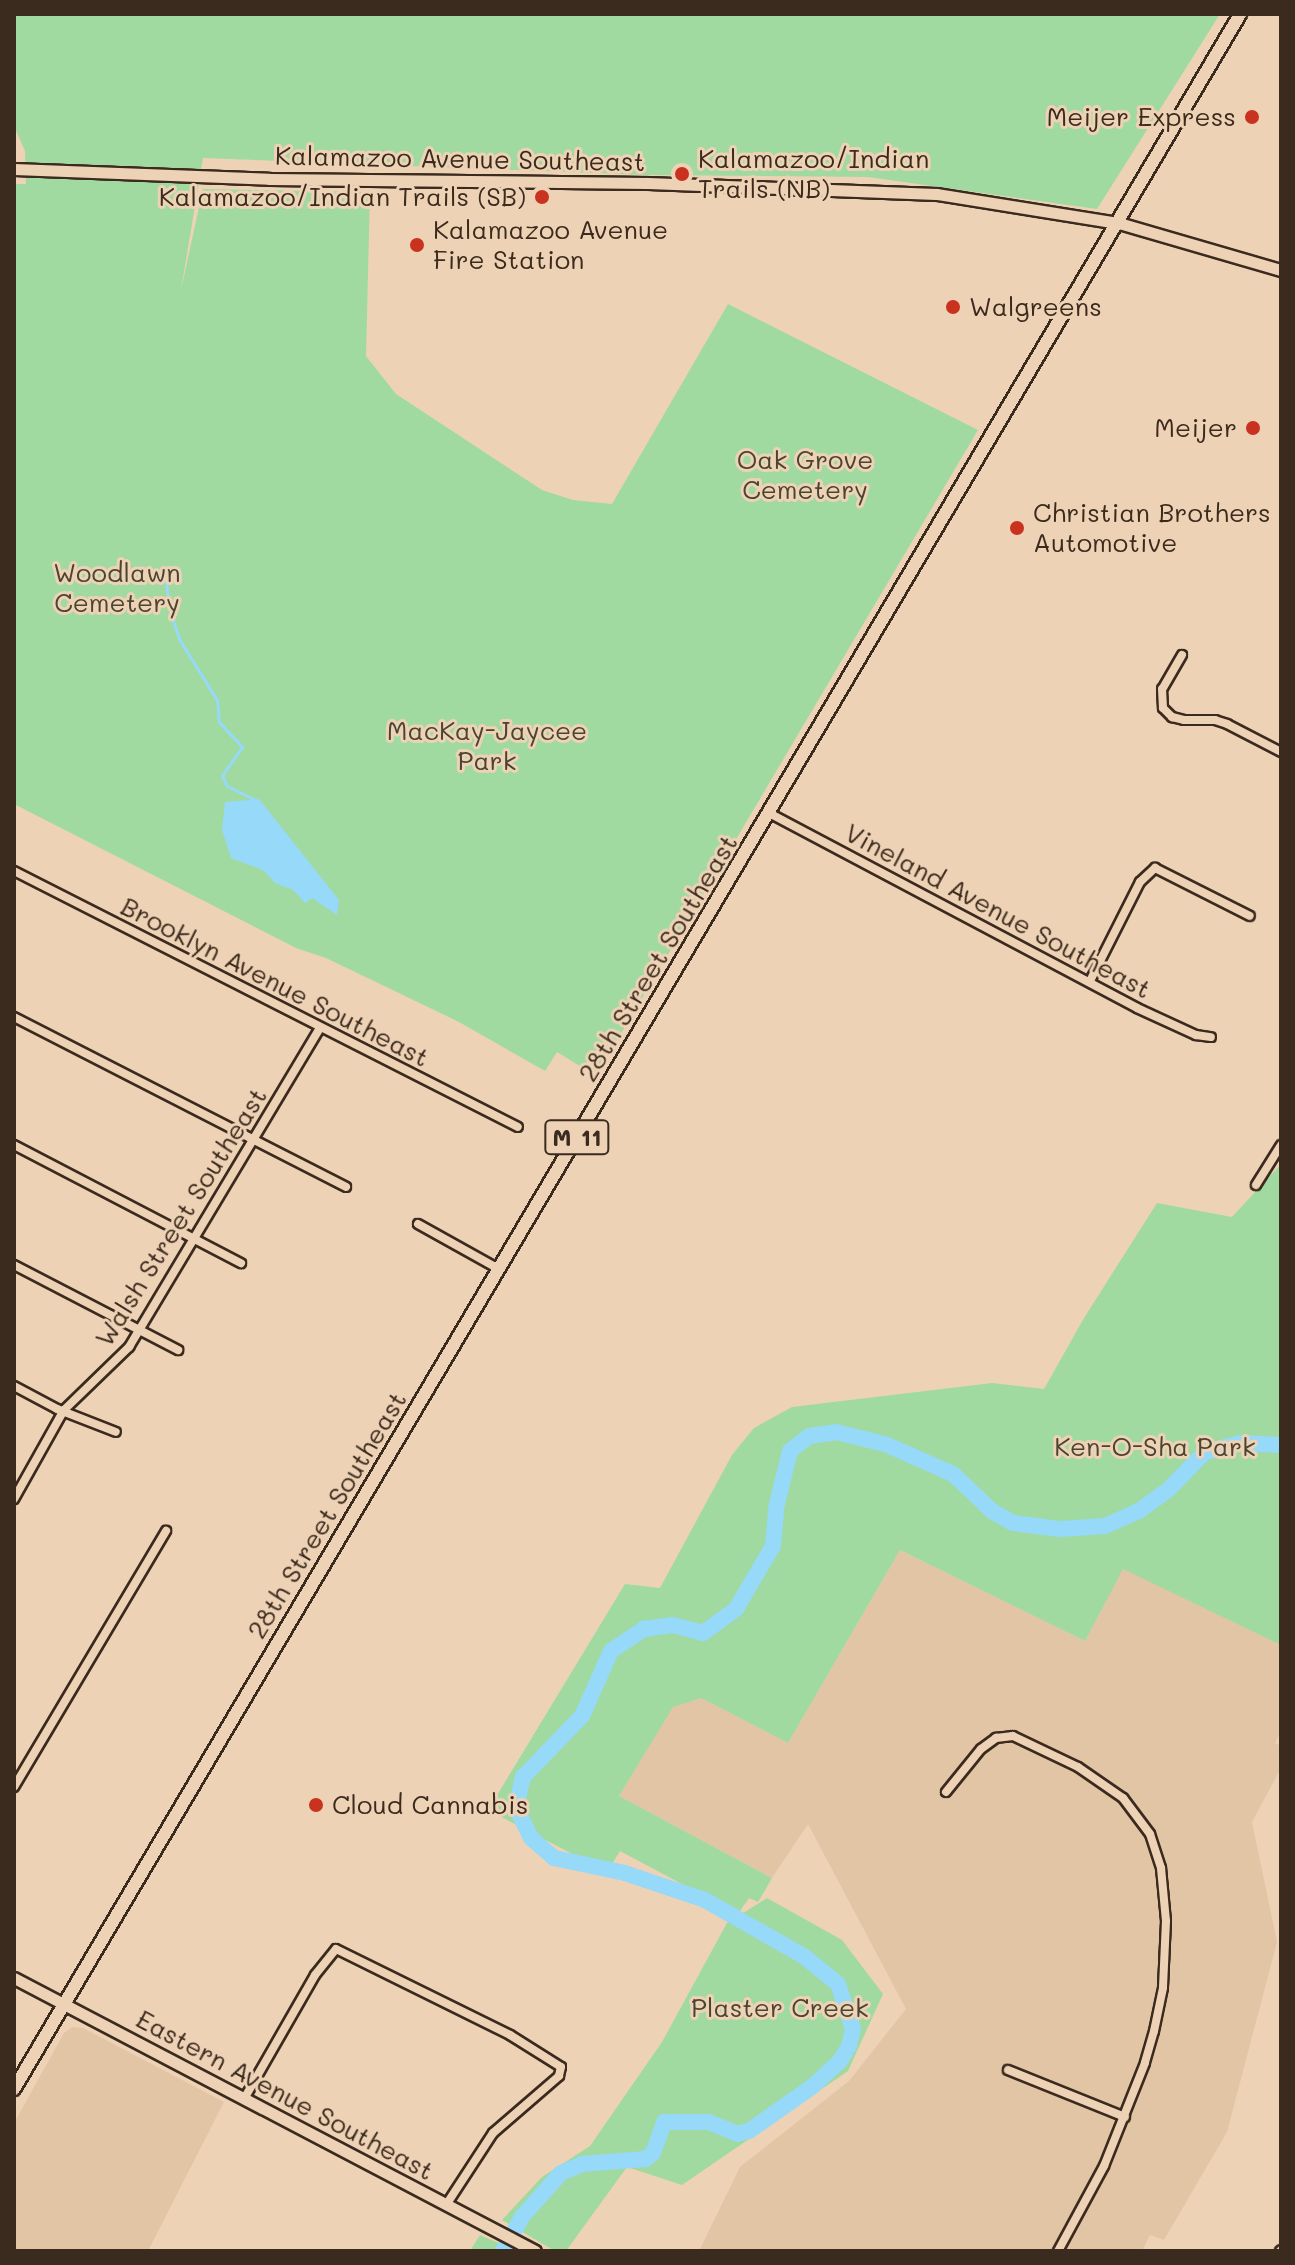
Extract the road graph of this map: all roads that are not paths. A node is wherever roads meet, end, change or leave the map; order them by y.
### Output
1 (1240, 14) edge
2 (14, 169) edge
3 (1119, 223) junction
4 (1281, 270) edge
5 (1182, 655) dead end
6 (1281, 752) edge
7 (769, 813) junction
8 (14, 871) edge
9 (1250, 916) dead end
10 (1090, 981) junction
11 (14, 1017) edge
12 (320, 1028) junction
13 (1211, 1037) dead end
14 (518, 1127) dead end
15 (255, 1140) junction
16 (14, 1145) edge
17 (1281, 1145) edge
18 (1256, 1185) dead end
19 (346, 1187) dead end
20 (418, 1224) dead end
21 (195, 1238) junction
22 (241, 1263) dead end
23 (14, 1265) edge
24 (499, 1269) junction
25 (140, 1330) junction
26 (178, 1350) dead end
27 (14, 1386) edge
28 (64, 1410) junction
29 (116, 1432) dead end
30 (14, 1499) edge
31 (166, 1531) dead end
32 (14, 1787) edge
33 (946, 1792) dead end
34 (14, 1978) edge
35 (64, 2004) junction
36 (1008, 2070) dead end
37 (14, 2089) edge
38 (244, 2099) junction
39 (1125, 2117) junction
40 (446, 2205) junction
41 (531, 2249) edge
42 (1058, 2251) edge

1 - 3 main road, 28th Street Southeast / M 11
2 - 3 main road, Kalamazoo Avenue Southeast
3 - 4 main road, Kalamazoo Avenue Southeast
3 - 7 main road, 28th Street Southeast / M 11
5 - 6 street
7 - 10 street, Vineland Avenue Southeast
7 - 24 main road, 28th Street Southeast / M 11
8 - 12 street, Brooklyn Avenue Southeast
9 - 10 street
10 - 13 street, Vineland Avenue Southeast
11 - 15 street
12 - 14 street, Brooklyn Avenue Southeast
12 - 15 street, Walsh Street Southeast
15 - 19 street
15 - 21 street, Walsh Street Southeast
16 - 21 street
17 - 18 street
20 - 24 street
21 - 22 street
21 - 25 street, Walsh Street Southeast
23 - 25 street
24 - 35 main road, 28th Street Southeast / M 11
25 - 26 street
25 - 28 street, Walsh Street Southeast
27 - 28 street
28 - 29 street
28 - 30 street, Walsh Street Southeast
31 - 32 street
33 - 39 street
34 - 35 main road, Eastern Avenue Southeast
35 - 37 main road, 28th Street Southeast / M 11
35 - 38 main road, Eastern Avenue Southeast
36 - 39 street
38 - 40 main road, Eastern Avenue Southeast
38 - 40 street
39 - 42 street
40 - 41 main road, Eastern Avenue Southeast

